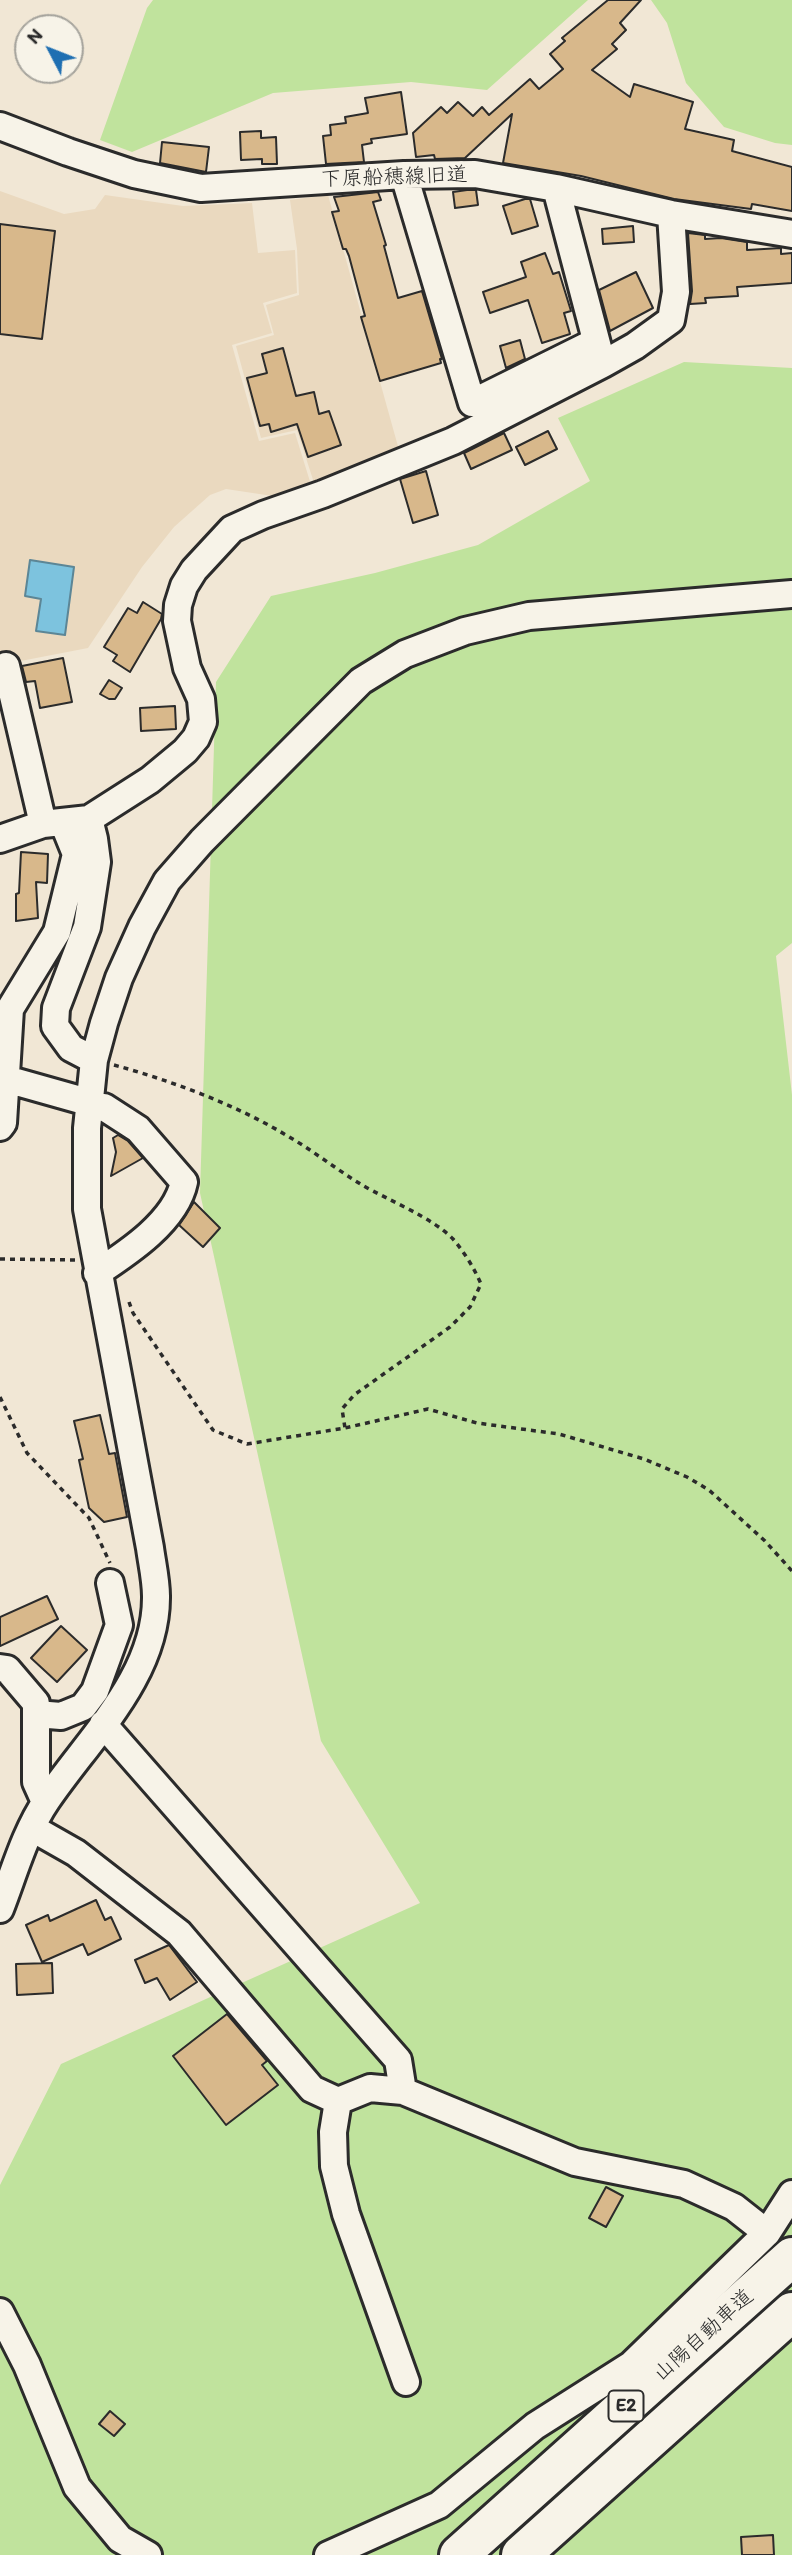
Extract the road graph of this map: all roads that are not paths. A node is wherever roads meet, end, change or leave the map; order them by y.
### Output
1 (0, 126) edge
2 (404, 174) junction
3 (556, 188) junction
4 (671, 214) junction
5 (792, 234) edge
6 (599, 353) junction
7 (792, 594) edge
8 (6, 666) dead end
9 (11, 737) edge
10 (65, 822) junction
11 (0, 838) edge
12 (94, 1060) junction
13 (6, 1079) junction
14 (77, 1099) dead end
15 (104, 1107) dead end
16 (0, 1127) edge
17 (96, 1266) junction
18 (110, 1583) road end
19 (0, 1668) edge
20 (36, 1714) junction
21 (103, 1724) junction
22 (45, 1802) junction
23 (32, 1828) junction
24 (0, 1909) edge
25 (402, 2091) junction
26 (338, 2101) junction
27 (792, 2194) edge
28 (780, 2245) edge
29 (0, 2312) edge
30 (792, 2312) edge
31 (407, 2382) dead end
32 (148, 2555) edge
33 (328, 2555) edge
34 (459, 2555) edge
35 (521, 2555) edge

1 - 2 street, 下原船穂線旧道
2 - 3 street, 下原船穂線旧道
2 - 6 street
3 - 4 street, 下原船穂線旧道
3 - 6 street
4 - 5 street, 下原船穂線旧道
4 - 6 street
6 - 10 street
7 - 12 street
8 - 9 street
9 - 10 street
10 - 11 street
10 - 12 street
10 - 13 street
12 - 17 street
13 - 14 street
13 - 16 street
15 - 17 street
17 - 21 street
18 - 20 street
19 - 20 street
20 - 22 street
21 - 22 street
21 - 25 street
22 - 23 street
23 - 24 street
23 - 26 street
25 - 26 street
25 - 28 street
26 - 31 street
27 - 28 street
28 - 33 street
28 - 34 highway, 山陽自動車道 / E2
29 - 32 street
30 - 35 highway, 山陽自動車道 / E2

